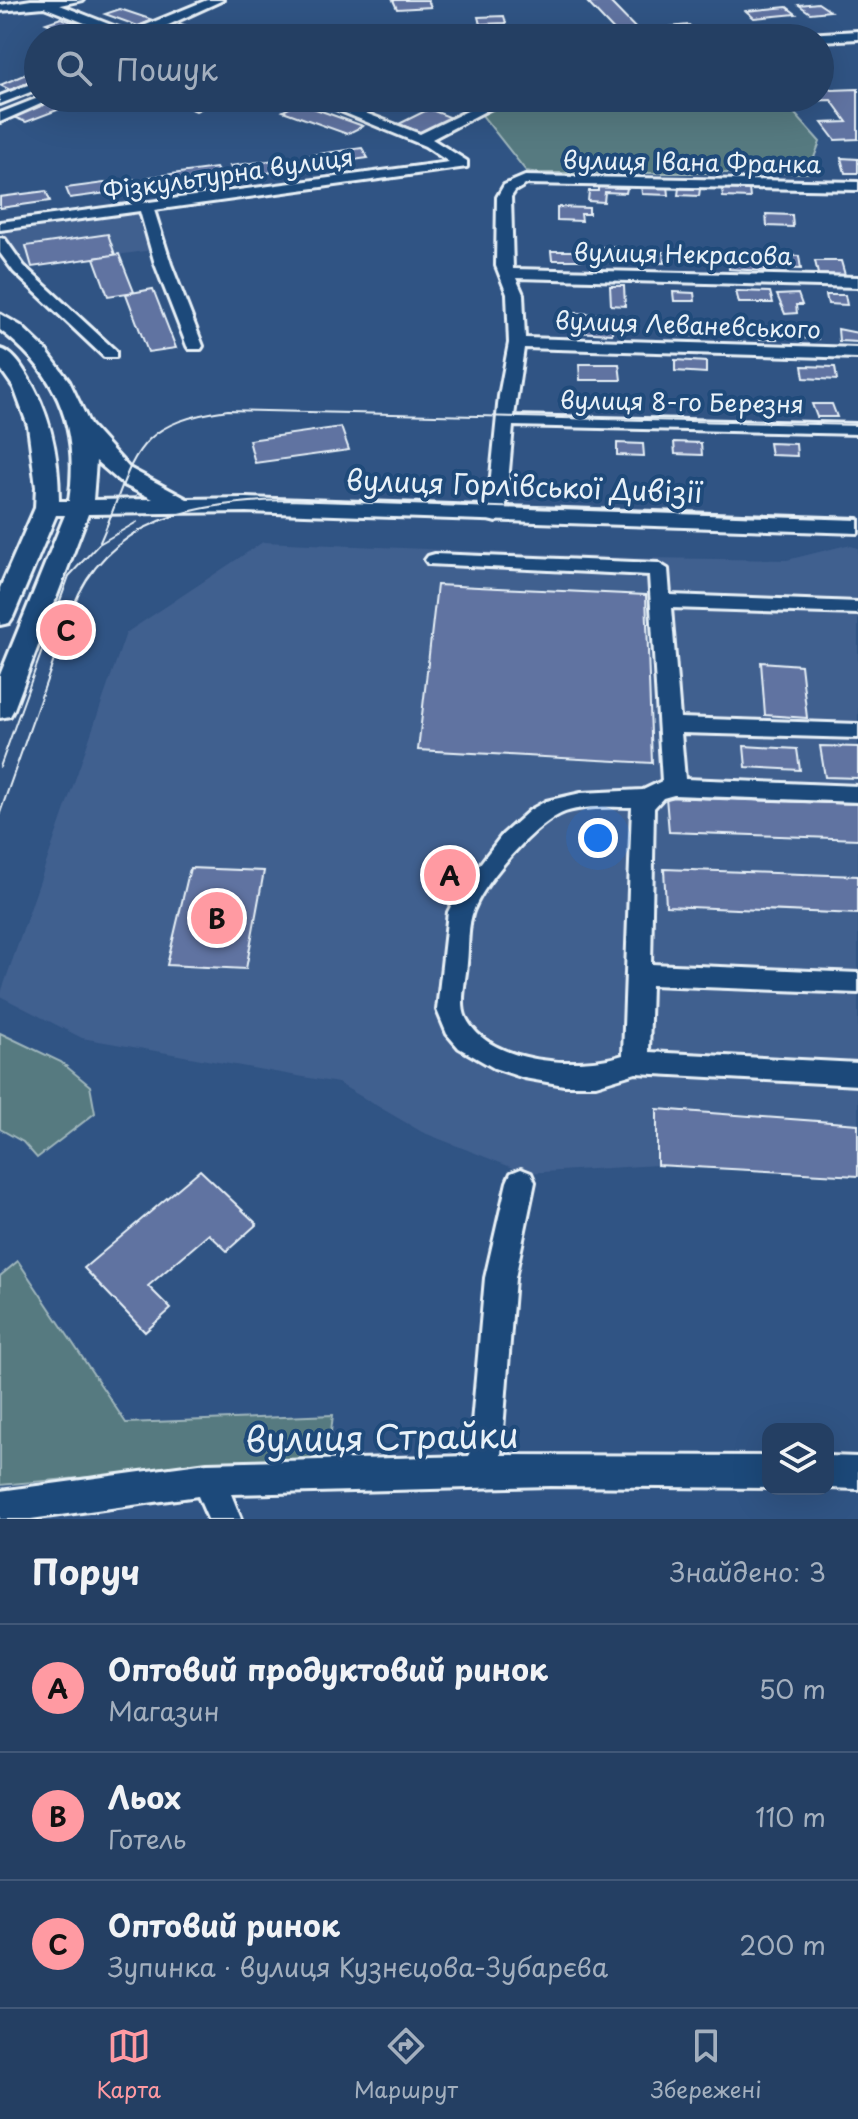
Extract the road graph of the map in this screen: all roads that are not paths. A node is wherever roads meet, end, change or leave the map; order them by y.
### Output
1 (77, 0) edge
2 (217, 0) edge
3 (40, 2) edge
4 (0, 8) edge
5 (97, 24) edge
6 (161, 24) edge
7 (858, 35) edge
8 (834, 36) edge
9 (24, 91) edge
10 (0, 100) edge
11 (24, 108) edge
12 (351, 112) edge
13 (476, 112) edge
14 (0, 118) edge
15 (421, 139) junction
16 (858, 186) edge
17 (146, 206) junction
18 (0, 226) edge
19 (0, 242) edge
20 (506, 273) junction
21 (858, 282) edge
22 (0, 320) edge
23 (517, 343) junction
24 (195, 346) dead end
25 (858, 353) edge
26 (110, 354) dead end
27 (0, 355) edge
28 (506, 421) junction
29 (80, 427) junction
30 (858, 429) edge
31 (189, 504) junction
32 (80, 506) junction
33 (47, 508) junction
34 (496, 516) junction
35 (858, 526) edge
36 (435, 560) dead end
37 (661, 601) junction
38 (858, 608) edge
39 (0, 617) edge
40 (0, 709) edge
41 (670, 725) junction
42 (858, 731) edge
43 (674, 787) junction
44 (858, 794) edge
45 (647, 798) junction
46 (638, 974) junction
47 (858, 983) edge
48 (636, 1062) junction
49 (858, 1074) edge
50 (521, 1182) dead end
51 (484, 1472) junction
52 (762, 1472) edge
53 (834, 1472) edge
54 (858, 1473) edge
55 (207, 1479) junction
56 (0, 1507) edge
57 (225, 1519) edge

1 - 3 street
2 - 6 street
3 - 4 street
3 - 5 street
7 - 8 street
9 - 10 street
11 - 14 street
12 - 15 street
13 - 15 street
15 - 17 street, Фізкультурна вулиця
16 - 20 street, вулиця Івана Франка
17 - 18 street, Фізкультурна вулиця
17 - 24 street
19 - 26 street
20 - 21 street, вулиця Некрасова
20 - 23 street
22 - 29 main road
23 - 25 street, вулиця Леваневського
23 - 28 street
27 - 33 main road
28 - 30 street, вулиця 8-го Березня
28 - 34 street
29 - 31 main road
29 - 32 main road
31 - 32 main road, вулиця Горлівської Дивізії
31 - 34 main road, вулиця Горлівської Дивізії
32 - 33 main road, вулиця Горлівської Дивізії
32 - 40 main road
33 - 39 main road
34 - 35 main road, вулиця Горлівської Дивізії
36 - 37 street
37 - 38 street
37 - 41 street
41 - 42 street
41 - 43 street
43 - 44 street
43 - 45 street
45 - 46 street
45 - 48 street
46 - 47 street
46 - 48 street
48 - 49 street
50 - 51 street
51 - 52 street, вулиця Страйки
51 - 55 street, вулиця Страйки
53 - 54 street
55 - 56 street, вулиця Страйки
55 - 57 street

